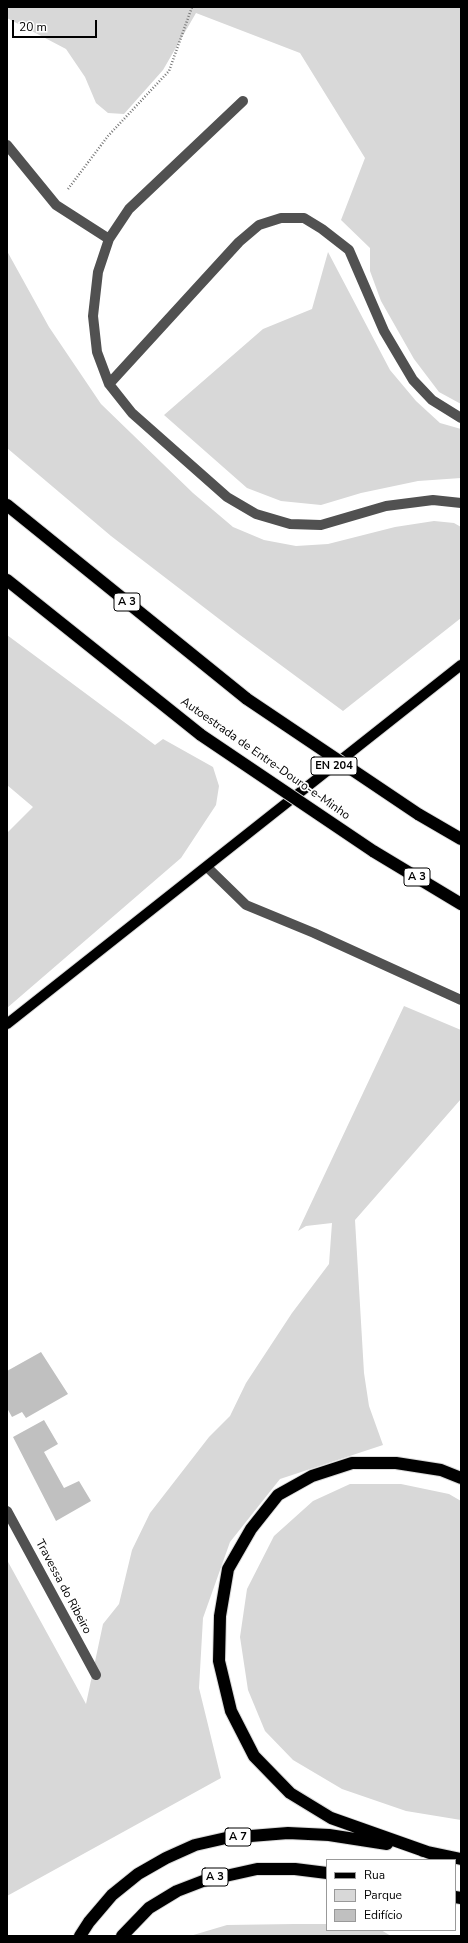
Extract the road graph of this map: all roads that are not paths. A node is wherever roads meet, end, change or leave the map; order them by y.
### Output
1 (242, 100) dead end
2 (7, 145) edge
3 (109, 239) junction
4 (109, 384) junction
5 (461, 418) edge
6 (461, 503) edge
7 (7, 505) edge
8 (7, 580) edge
9 (461, 666) edge
10 (461, 839) edge
11 (207, 867) junction
12 (461, 904) edge
13 (461, 1000) edge
14 (7, 1024) edge
15 (461, 1478) edge
16 (7, 1511) edge
17 (96, 1675) dead end
18 (430, 1853) junction
19 (461, 1859) edge
20 (326, 1873) edge
21 (80, 1936) edge
22 (122, 1936) edge

1 - 3 street
2 - 3 street
3 - 4 street
4 - 5 street
4 - 6 street
7 - 10 highway, A 3, bridge
8 - 12 highway, Autoestrada de Entre-Douro-e-Minho / A 3, bridge
9 - 11 main road, EN 204
11 - 13 street
11 - 14 main road, EN 204
15 - 18 highway
16 - 17 street, Travessa do Ribeiro
18 - 19 highway, A 7
18 - 21 highway, A 7
20 - 22 highway, A 3

